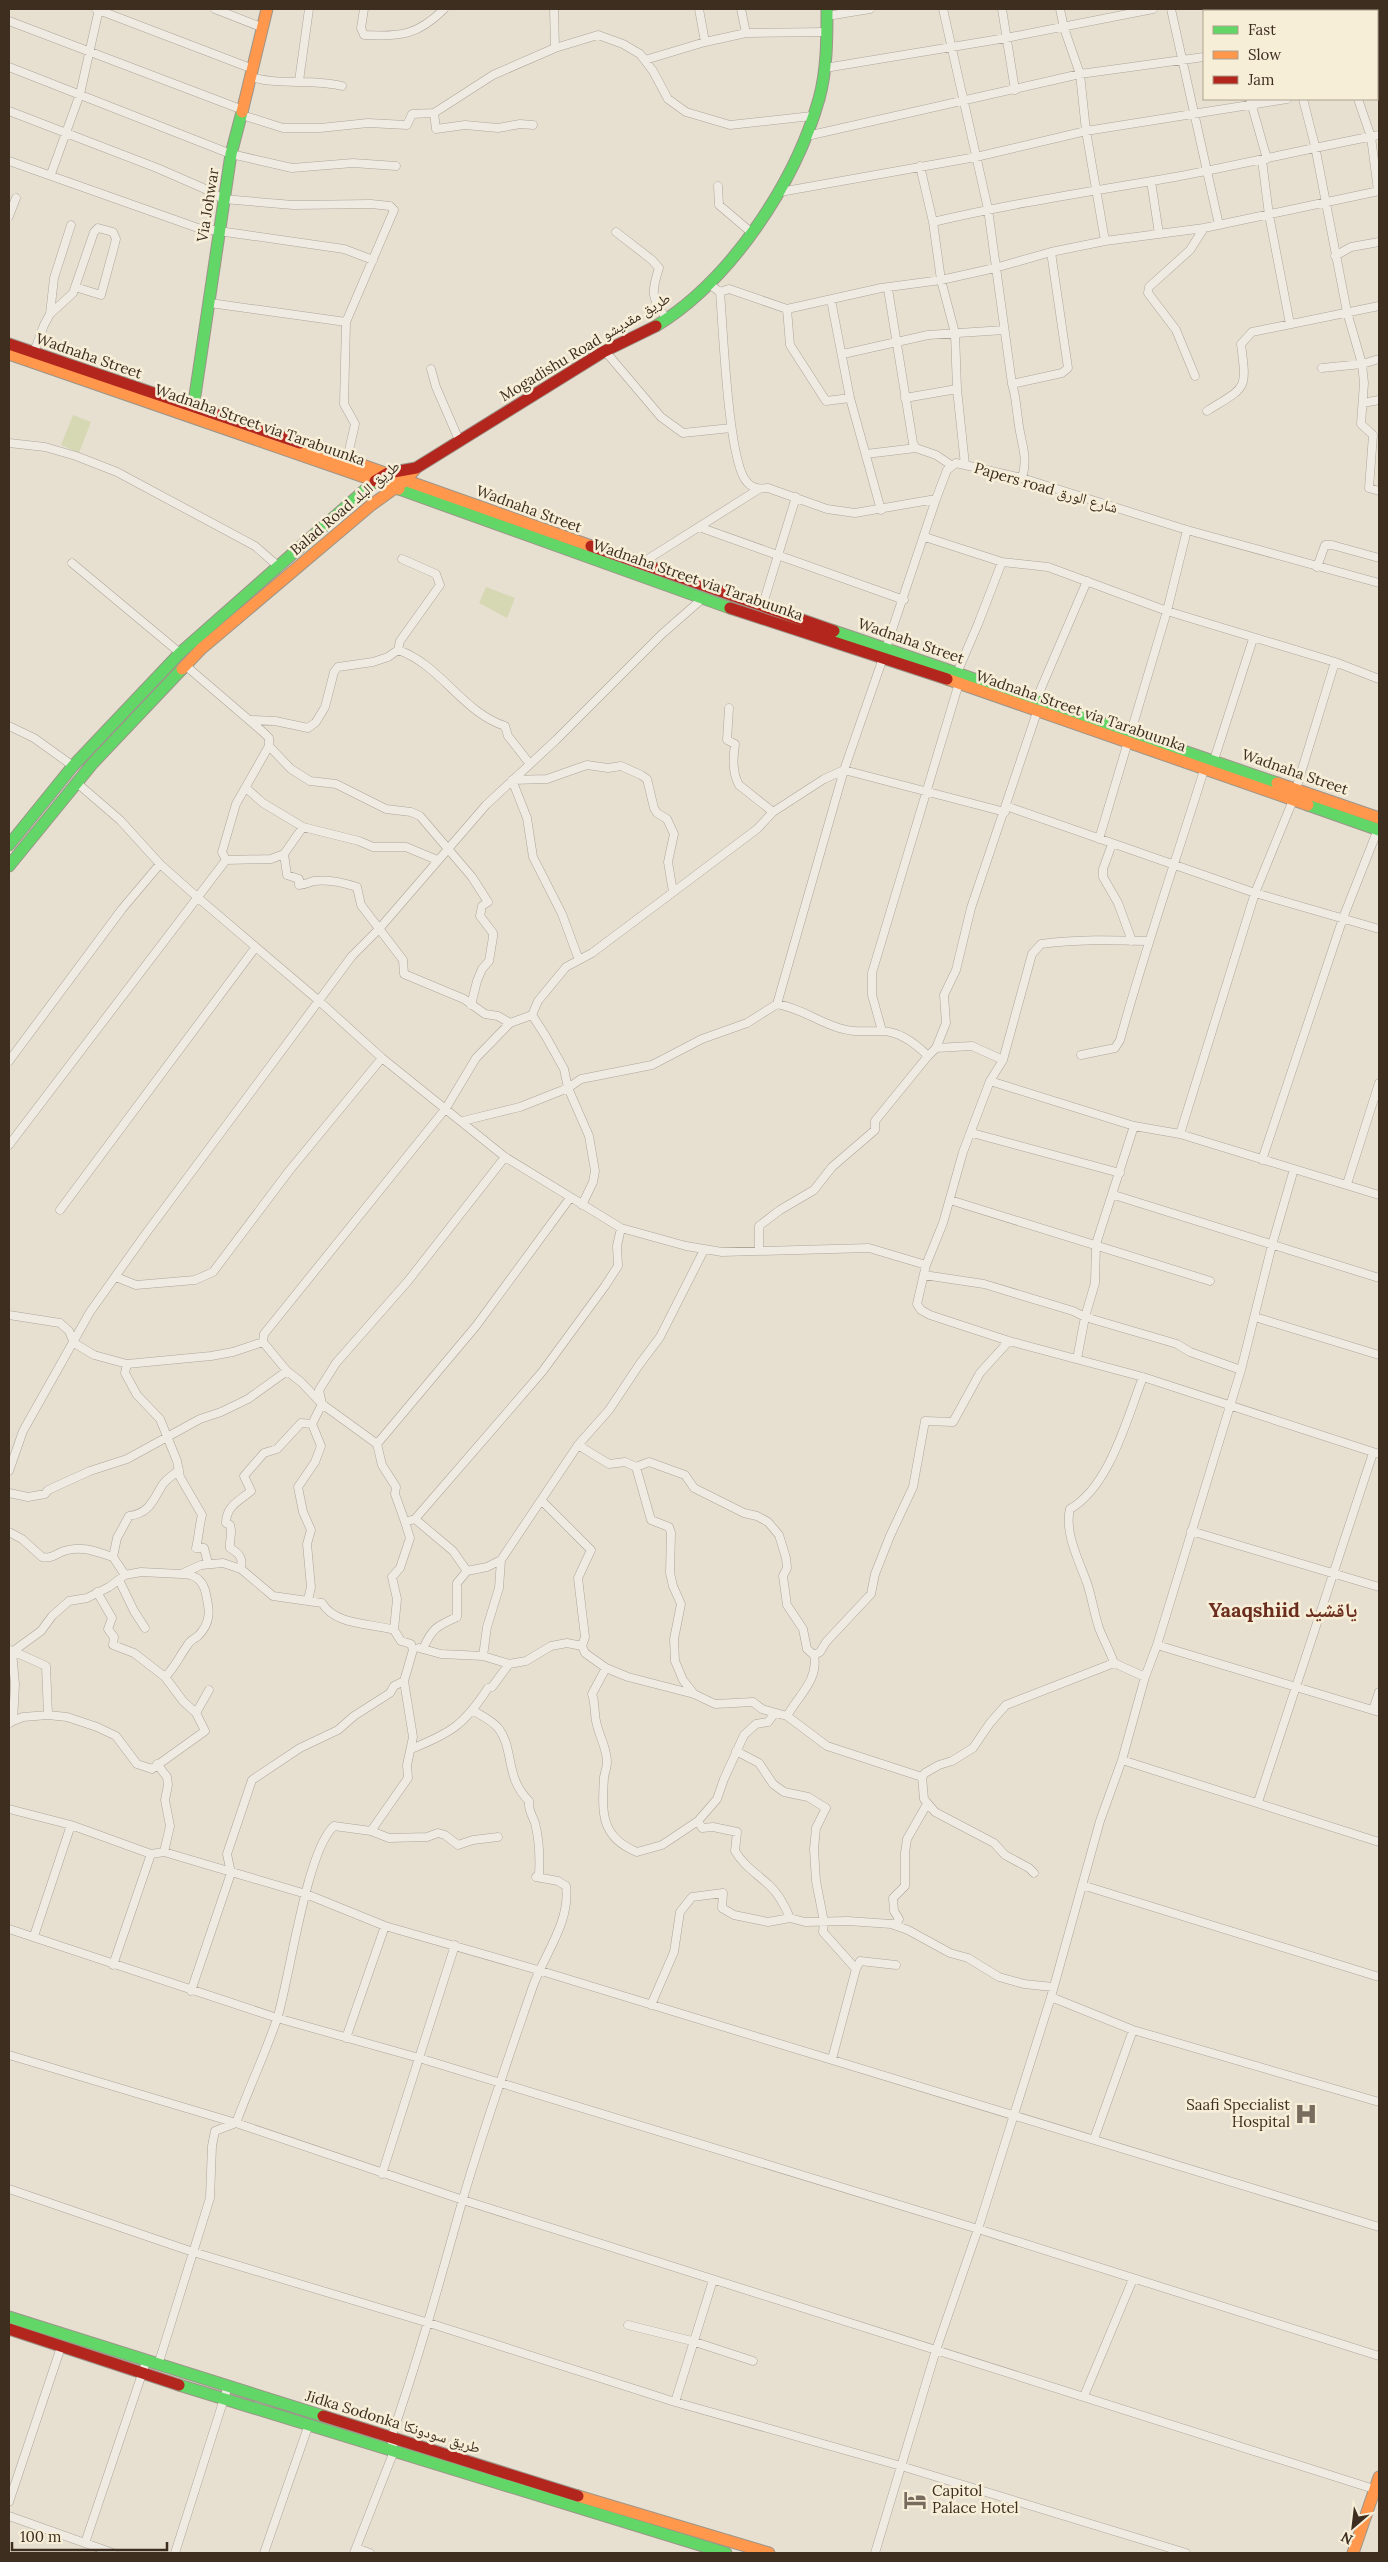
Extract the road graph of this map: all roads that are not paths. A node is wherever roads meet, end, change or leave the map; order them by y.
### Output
1 (98, 9) edge
2 (214, 9) edge
3 (267, 9) edge
4 (309, 9) edge
5 (364, 9) edge
6 (444, 9) edge
7 (554, 9) edge
8 (699, 9) edge
9 (741, 9) edge
10 (870, 9) edge
11 (943, 9) edge
12 (1002, 9) edge
13 (1060, 9) edge
14 (1153, 9) edge
15 (1171, 9) edge
16 (827, 12) edge
17 (9, 21) edge
18 (261, 27) junction
19 (1064, 28) junction
20 (827, 32) junction
21 (746, 33) junction
22 (1006, 38) junction
23 (705, 42) junction
24 (952, 46) junction
25 (555, 48) junction
26 (89, 53) junction
27 (1203, 56) edge
28 (645, 60) junction
29 (1184, 60) junction
30 (9, 67) edge
31 (826, 68) junction
32 (252, 73) junction
33 (1080, 74) junction
34 (299, 81) junction
35 (342, 86) dead end
36 (1015, 90) junction
37 (80, 94) junction
38 (963, 100) junction
39 (1274, 100) edge
40 (1302, 100) edge
41 (1358, 100) edge
42 (1251, 102) edge
43 (9, 111) edge
44 (243, 113) junction
45 (434, 113) junction
46 (1194, 113) junction
47 (812, 116) junction
48 (533, 125) dead end
49 (1086, 131) junction
50 (66, 133) junction
51 (805, 136) junction
52 (1375, 136) edge
53 (1315, 146) junction
54 (231, 154) junction
55 (976, 157) junction
56 (1264, 160) junction
57 (9, 161) edge
58 (396, 166) dead end
59 (920, 166) junction
60 (1208, 170) junction
61 (51, 174) junction
62 (1151, 181) junction
63 (718, 186) dead end
64 (1096, 190) junction
65 (1379, 191) edge
66 (779, 192) junction
67 (16, 198) dead end
68 (222, 200) junction
69 (1325, 202) junction
70 (988, 209) junction
71 (1269, 215) junction
72 (9, 216) edge
73 (933, 222) junction
74 (1218, 225) junction
75 (71, 226) dead end
76 (1204, 228) junction
77 (218, 232) junction
78 (616, 232) dead end
79 (752, 233) junction
80 (1158, 234) junction
81 (1105, 241) junction
82 (1379, 242) edge
83 (1051, 252) junction
84 (1335, 256) junction
85 (373, 260) junction
86 (995, 268) junction
87 (941, 280) junction
88 (709, 284) junction
89 (75, 287) junction
90 (888, 289) junction
91 (720, 292) junction
92 (831, 300) junction
93 (210, 303) junction
94 (1379, 306) edge
95 (787, 309) junction
96 (1347, 312) junction
97 (50, 314) junction
98 (667, 318) junction
99 (346, 322) junction
100 (1290, 324) junction
101 (1004, 330) junction
102 (955, 333) junction
103 (897, 342) junction
104 (10, 350) edge
105 (605, 351) junction
106 (34, 352) junction
107 (843, 354) junction
108 (1379, 360) edge
109 (1362, 364) junction
110 (1322, 368) dead end
111 (431, 369) dead end
112 (1195, 376) dead end
113 (1012, 384) junction
114 (957, 389) junction
115 (850, 398) junction
116 (905, 398) junction
117 (1379, 400) edge
118 (1363, 403) junction
119 (193, 408) junction
120 (1207, 411) dead end
121 (731, 428) junction
122 (459, 440) junction
123 (9, 443) edge
124 (916, 448) junction
125 (300, 449) junction
126 (866, 454) junction
127 (347, 459) junction
128 (951, 465) junction
129 (965, 465) junction
130 (416, 468) junction
131 (388, 473) junction
132 (1022, 478) junction
133 (406, 480) junction
134 (375, 481) junction
135 (395, 489) junction
136 (759, 490) junction
137 (1379, 491) edge
138 (796, 497) junction
139 (936, 499) junction
140 (881, 510) junction
141 (699, 527) junction
142 (1186, 530) junction
143 (924, 537) junction
144 (779, 554) junction
145 (402, 558) dead end
146 (1379, 558) edge
147 (1002, 562) junction
148 (72, 563) dead end
149 (639, 564) junction
150 (279, 566) junction
151 (1317, 567) junction
152 (1087, 581) junction
153 (1379, 583) edge
154 (702, 599) junction
155 (904, 600) junction
156 (762, 608) junction
157 (1166, 610) junction
158 (1253, 639) junction
159 (398, 650) junction
160 (180, 653) junction
161 (890, 655) junction
162 (1336, 662) junction
163 (186, 666) junction
164 (958, 678) junction
165 (1379, 679) edge
166 (1036, 700) junction
167 (729, 708) dead end
168 (1037, 712) junction
169 (251, 720) junction
170 (9, 726) edge
171 (1127, 736) junction
172 (269, 746) junction
173 (1214, 760) junction
174 (530, 764) junction
175 (73, 766) junction
176 (844, 770) junction
177 (1204, 770) junction
178 (512, 780) junction
179 (77, 783) junction
180 (246, 788) junction
181 (927, 790) junction
182 (1295, 794) junction
183 (1006, 809) junction
184 (773, 812) junction
185 (1379, 826) edge
186 (303, 827) junction
187 (1099, 839) junction
188 (1112, 844) junction
189 (9, 845) edge
190 (447, 849) junction
191 (284, 854) junction
192 (226, 860) junction
193 (437, 860) junction
194 (160, 864) junction
195 (9, 866) edge
196 (1175, 866) junction
197 (673, 892) junction
198 (1255, 893) junction
199 (196, 896) junction
200 (1343, 918) junction
201 (379, 929) junction
202 (1379, 929) edge
203 (1132, 941) junction
204 (1148, 941) junction
205 (255, 948) junction
206 (579, 960) junction
207 (318, 1000) junction
208 (777, 1004) junction
209 (471, 1005) junction
210 (532, 1015) junction
211 (510, 1022) junction
212 (882, 1031) junction
213 (936, 1048) junction
214 (1081, 1055) dead end
215 (928, 1056) junction
216 (382, 1058) junction
217 (9, 1060) edge
218 (1003, 1060) junction
219 (990, 1081) junction
220 (1379, 1083) edge
221 (568, 1088) junction
222 (446, 1108) junction
223 (464, 1122) junction
224 (1134, 1126) junction
225 (972, 1133) junction
226 (1180, 1134) junction
227 (9, 1145) edge
228 (506, 1157) junction
229 (1262, 1160) junction
230 (1294, 1169) junction
231 (1120, 1174) junction
232 (1347, 1184) junction
233 (1114, 1195) junction
234 (1379, 1195) edge
235 (570, 1198) junction
236 (950, 1200) junction
237 (582, 1205) junction
238 (60, 1210) dead end
239 (621, 1228) junction
240 (1096, 1244) junction
241 (1272, 1245) junction
242 (704, 1250) junction
243 (759, 1251) junction
244 (926, 1265) junction
245 (924, 1275) junction
246 (116, 1277) junction
247 (1379, 1278) edge
248 (1210, 1281) dead end
249 (9, 1315) edge
250 (1085, 1317) junction
251 (1255, 1317) junction
252 (263, 1342) junction
253 (1009, 1342) junction
254 (74, 1343) junction
255 (1379, 1355) edge
256 (1077, 1359) junction
257 (127, 1364) junction
258 (1242, 1370) junction
259 (287, 1371) junction
260 (1143, 1377) junction
261 (322, 1404) junction
262 (1229, 1406) junction
263 (312, 1424) junction
264 (167, 1436) junction
265 (9, 1444) edge
266 (377, 1444) junction
267 (578, 1445) junction
268 (17, 1446) junction
269 (1376, 1453) edge
270 (636, 1467) junction
271 (179, 1470) junction
272 (9, 1471) edge
273 (9, 1493) edge
274 (542, 1501) junction
275 (415, 1519) junction
276 (406, 1522) junction
277 (1191, 1531) junction
278 (9, 1532) edge
279 (113, 1557) junction
280 (500, 1560) junction
281 (208, 1563) junction
282 (241, 1569) junction
283 (467, 1571) junction
284 (1335, 1573) junction
285 (182, 1574) junction
286 (121, 1578) junction
287 (1379, 1587) edge
288 (97, 1592) junction
289 (308, 1600) junction
290 (146, 1628) dead end
291 (394, 1630) junction
292 (1157, 1645) junction
293 (582, 1646) junction
294 (423, 1649) junction
295 (12, 1650) edge
296 (413, 1650) junction
297 (814, 1655) junction
298 (482, 1656) junction
299 (1114, 1663) junction
300 (509, 1664) junction
301 (606, 1668) junction
302 (165, 1677) junction
303 (1144, 1677) junction
304 (404, 1681) junction
305 (1297, 1687) junction
306 (209, 1690) dead end
307 (1379, 1692) edge
308 (694, 1694) junction
309 (474, 1711) junction
310 (1376, 1711) edge
311 (196, 1713) junction
312 (776, 1713) junction
313 (48, 1715) junction
314 (787, 1716) junction
315 (11, 1722) edge
316 (411, 1749) junction
317 (736, 1751) junction
318 (1122, 1760) junction
319 (157, 1764) junction
320 (922, 1776) junction
321 (1258, 1802) junction
322 (927, 1804) junction
323 (9, 1809) edge
324 (698, 1821) junction
325 (71, 1825) junction
326 (371, 1831) junction
327 (498, 1837) dead end
328 (1379, 1842) edge
329 (164, 1852) junction
330 (151, 1854) junction
331 (231, 1872) junction
332 (1034, 1873) dead end
333 (1082, 1885) junction
334 (306, 1894) junction
335 (790, 1918) junction
336 (824, 1922) junction
337 (891, 1924) junction
338 (385, 1926) junction
339 (9, 1929) edge
340 (34, 1936) junction
341 (455, 1945) junction
342 (113, 1965) junction
343 (896, 1965) dead end
344 (856, 1969) junction
345 (538, 1970) junction
346 (1379, 1977) edge
347 (1053, 1987) junction
348 (192, 1991) junction
349 (1051, 1997) junction
350 (651, 2005) junction
351 (277, 2018) junction
352 (1133, 2030) junction
353 (346, 2038) junction
354 (9, 2055) edge
355 (420, 2058) junction
356 (832, 2060) junction
357 (500, 2083) junction
358 (1379, 2102) edge
359 (1013, 2116) junction
360 (236, 2123) junction
361 (1094, 2139) junction
362 (382, 2174) junction
363 (9, 2190) edge
364 (463, 2200) junction
365 (1379, 2227) edge
366 (978, 2229) junction
367 (193, 2252) junction
368 (1133, 2279) junction
369 (713, 2280) junction
370 (9, 2317) edge
371 (429, 2323) junction
372 (628, 2325) dead end
373 (9, 2329) edge
374 (692, 2341) junction
375 (61, 2346) junction
376 (936, 2350) junction
377 (1379, 2356) edge
378 (753, 2361) dead end
379 (146, 2362) junction
380 (158, 2365) junction
381 (142, 2374) junction
382 (228, 2386) junction
383 (1084, 2396) junction
384 (224, 2398) junction
385 (675, 2402) junction
386 (309, 2424) junction
387 (392, 2438) junction
388 (394, 2451) junction
389 (901, 2466) junction
390 (1379, 2476) edge
391 (1377, 2490) edge
392 (9, 2502) edge
393 (593, 2506) junction
394 (9, 2516) edge
395 (85, 2543) junction
396 (355, 2551) edge
397 (107, 2552) edge
398 (175, 2553) edge
399 (264, 2553) edge
400 (370, 2553) edge
401 (726, 2553) edge
402 (769, 2553) edge
403 (875, 2553) edge
404 (1186, 2553) edge
405 (1353, 2553) edge

1 - 26 street
1 - 32 street
2 - 18 street
3 - 18 main road, Via Johwar
4 - 34 street
5 - 6 street
7 - 25 street
8 - 23 street
9 - 21 street
10 - 16 street
11 - 24 street
12 - 22 street
13 - 19 street
14 - 19 street
15 - 29 street
16 - 20 main road, Mogadishu Road طريق مقديشو
17 - 26 street
18 - 32 main road, Via Johwar
19 - 22 street
19 - 33 street
20 - 21 street
20 - 31 main road, Mogadishu Road طريق مقديشو
21 - 23 street
22 - 24 street
22 - 36 street
23 - 28 street
24 - 31 street
24 - 38 street
25 - 28 street
25 - 45 street
26 - 37 street
26 - 44 street
27 - 29 street
28 - 47 street
29 - 33 street
29 - 46 street
30 - 37 street
31 - 47 main road, Mogadishu Road طريق مقديشو
32 - 34 street
32 - 44 main road, Via Johwar
33 - 36 street
33 - 49 street
34 - 35 street
36 - 38 street
37 - 50 street
37 - 54 street
38 - 51 street
38 - 55 street
39 - 42 street
40 - 53 street
41 - 52 street
42 - 46 street
42 - 56 street
43 - 50 street
44 - 45 street
44 - 54 main road, Via Johwar
45 - 48 street
46 - 49 street
46 - 60 street
47 - 51 main road, Mogadishu Road طريق مقديشو
49 - 55 street
49 - 64 street
50 - 61 street
50 - 68 street
51 - 66 main road, Mogadishu Road طريق مقديشو
52 - 53 street
52 - 65 street
53 - 56 street
53 - 69 street
54 - 58 street
54 - 68 main road, Via Johwar
55 - 59 street
55 - 70 street
56 - 60 street
56 - 71 street
57 - 61 street
59 - 66 street
59 - 73 street
60 - 62 street
60 - 74 street
61 - 77 street
62 - 64 street
62 - 80 street
63 - 79 street
64 - 70 street
64 - 81 street
65 - 69 street
66 - 79 main road, Mogadishu Road طريق مقديشو
67 - 72 street
68 - 77 main road, Via Johwar
68 - 85 street
69 - 71 street
69 - 84 street
70 - 73 street
70 - 86 street
71 - 74 street
71 - 100 street
73 - 87 street
74 - 76 street
75 - 97 street
76 - 80 street
76 - 112 street
77 - 85 street
77 - 93 main road, Via Johwar
78 - 98 street
79 - 88 main road, Mogadishu Road طريق مقديشو
80 - 81 street
81 - 83 street
82 - 84 street
83 - 86 street
83 - 113 street
84 - 96 street
85 - 99 street
86 - 87 street
86 - 101 street
87 - 90 street
87 - 102 street
88 - 91 street
88 - 98 main road, Mogadishu Road طريق مقديشو
89 - 89 street
89 - 97 street
90 - 92 street
90 - 103 street
91 - 95 street
91 - 121 street
92 - 95 street
92 - 107 street
93 - 99 street
93 - 119 main road, Via Johwar
94 - 96 street
95 - 115 street
96 - 100 street
96 - 109 street
97 - 106 street
98 - 105 main road, Mogadishu Road طريق مقديشو
99 - 127 street
100 - 120 street
101 - 102 street
101 - 113 street
102 - 103 street
102 - 114 street
103 - 107 street
103 - 116 street
104 - 106 main road, Wadnaha Street
104 - 125 main road, Wadnaha Street via Tarabuunka
105 - 121 street
105 - 122 main road, Mogadishu Road طريق مقديشو
106 - 119 main road, Wadnaha Street
107 - 115 street
108 - 109 street
109 - 110 street
109 - 118 street
111 - 122 street
113 - 132 street
114 - 116 street
114 - 129 street
115 - 126 street
116 - 124 street
117 - 118 street
118 - 137 street
119 - 125 main road, Wadnaha Street
121 - 136 street
122 - 130 main road, Mogadishu Road طريق مقديشو
123 - 150 street
124 - 126 street
124 - 128 street
125 - 127 main road, Wadnaha Street
125 - 134 main road, Wadnaha Street via Tarabuunka
126 - 140 street
127 - 131 main road, Wadnaha Street
128 - 129 street, Papers road شارع الورق
128 - 139 street
129 - 132 street, Papers road شارع الورق
130 - 131 main road, Balad Road طريق البلد
130 - 133 main road, Balad Road طريق البلد
131 - 133 main road, Wadnaha Street
131 - 134 main road, Balad Road طريق البلد
132 - 142 street, Papers road شارع الورق
133 - 135 main road, Balad Road طريق البلد
133 - 149 main road, Wadnaha Street
134 - 135 main road, Wadnaha Street via Tarabuunka
134 - 150 main road, Balad Road طريق البلد
135 - 154 main road, Wadnaha Street via Tarabuunka
135 - 163 main road, Balad Road طريق البلد
136 - 138 street
136 - 141 street
138 - 140 street
138 - 144 street
139 - 140 street
139 - 143 street
141 - 144 street
141 - 149 street
142 - 151 street, Papers road شارع الورق
142 - 157 street
143 - 147 street
143 - 155 street
144 - 155 street
144 - 156 street
145 - 159 street
146 - 151 street
147 - 152 street
147 - 164 street
148 - 160 street
149 - 156 main road, Wadnaha Street
150 - 160 main road, Balad Road طريق البلد
151 - 153 street, Papers road شارع الورق
152 - 157 street
152 - 166 street
154 - 161 main road, Wadnaha Street via Tarabuunka
154 - 174 street
155 - 161 street
156 - 161 main road, Wadnaha Street
157 - 158 street
157 - 171 street
158 - 162 street
158 - 173 street
159 - 169 street
159 - 174 street
160 - 175 main road, Balad Road طريق البلد
161 - 164 main road, Wadnaha Street
161 - 176 street
162 - 165 street
162 - 182 street
163 - 169 street
163 - 179 main road, Balad Road طريق البلد
164 - 166 main road, Wadnaha Street
164 - 168 main road, Wadnaha Street via Tarabuunka
164 - 181 street
166 - 171 main road, Wadnaha Street
167 - 184 street
168 - 171 main road, Wadnaha Street via Tarabuunka
168 - 183 street
169 - 172 street
170 - 175 street
171 - 173 main road, Wadnaha Street
171 - 177 main road, Wadnaha Street via Tarabuunka
171 - 187 street
172 - 180 street
172 - 190 street
173 - 182 main road, Wadnaha Street
174 - 178 street
175 - 189 main road, Balad Road طريق البلد
176 - 181 street
176 - 184 street
176 - 208 street
177 - 182 main road, Wadnaha Street via Tarabuunka
177 - 196 street
178 - 190 street
178 - 197 street
178 - 206 street
179 - 194 street
179 - 195 main road, Balad Road طريق البلد
180 - 186 street
180 - 192 street
181 - 183 street
181 - 212 street
182 - 185 main road, Wadnaha Street
182 - 198 street
183 - 187 street
183 - 213 street
184 - 197 street
185 - 200 street
186 - 191 street
186 - 193 street
187 - 188 street
188 - 196 street
188 - 203 street
190 - 193 street
190 - 209 street
191 - 192 street
191 - 201 street
192 - 199 street
193 - 201 street
194 - 199 street
194 - 217 street
196 - 198 street
196 - 204 street
197 - 206 street
198 - 200 street
198 - 226 street
199 - 205 street
199 - 227 street
200 - 202 street
200 - 229 street
201 - 207 street
201 - 209 street
203 - 204 street
203 - 218 street
204 - 214 street
205 - 207 street
205 - 238 street
206 - 210 street
207 - 216 street
207 - 246 street
208 - 212 street
208 - 221 street
209 - 211 street
210 - 211 street
210 - 221 street
211 - 222 street
212 - 215 street
213 - 215 street
213 - 218 street
215 - 243 street
216 - 222 street
216 - 246 street
218 - 219 street
219 - 224 street
219 - 225 street
220 - 232 street
221 - 223 street
221 - 237 street
222 - 223 street
222 - 252 street
223 - 228 street
224 - 226 street
224 - 231 street
225 - 231 street
225 - 236 street
226 - 229 street
228 - 235 street
228 - 261 street
229 - 230 street
230 - 232 street
230 - 241 street
231 - 233 street
232 - 234 street
233 - 240 street
233 - 241 street
235 - 237 street
235 - 266 street
236 - 240 street
236 - 244 street
237 - 239 street
239 - 242 street
239 - 275 street
240 - 248 street
240 - 250 street
241 - 247 street
241 - 251 street
242 - 243 street
242 - 267 street
243 - 244 street
244 - 245 street
245 - 250 street
245 - 253 street
246 - 254 street
249 - 254 street
250 - 256 street
250 - 258 street
251 - 255 street
251 - 258 street
252 - 257 street
252 - 259 street
253 - 256 street
253 - 297 street
254 - 257 street
254 - 268 street
256 - 260 street
257 - 264 street
258 - 262 street
259 - 261 street
259 - 264 street
260 - 262 street
260 - 299 street
261 - 263 street
261 - 266 street
262 - 269 street
262 - 277 street
263 - 282 street
263 - 289 street
264 - 271 street
264 - 273 street
265 - 268 street
266 - 276 street
267 - 270 street
267 - 274 street
268 - 272 street
269 - 284 street
270 - 297 street
270 - 308 street
271 - 279 street
271 - 281 street
274 - 280 street
274 - 293 street
275 - 276 street
275 - 283 street
276 - 291 street
277 - 284 street
277 - 292 street
278 - 279 street
279 - 286 street
280 - 283 street
280 - 298 street
281 - 282 street
281 - 285 street
282 - 289 street
283 - 294 street
284 - 287 street
284 - 305 street
285 - 286 street
285 - 302 street
286 - 288 street
286 - 290 street
288 - 295 street
288 - 302 street
289 - 291 street
291 - 296 street
292 - 303 street
292 - 305 street
293 - 300 street
293 - 301 street
294 - 296 street
294 - 298 street
295 - 313 street
295 - 315 street
296 - 304 street
297 - 314 street
298 - 300 street
299 - 303 street
299 - 320 street
300 - 309 street
301 - 308 street
301 - 324 street
302 - 311 street
303 - 318 street
304 - 316 street
304 - 331 street
305 - 310 street
305 - 321 street
306 - 311 street
307 - 310 street
308 - 312 street
309 - 316 street
309 - 345 street
311 - 319 street
312 - 314 street
312 - 317 street
313 - 315 street
313 - 319 street
314 - 320 street
316 - 326 street
317 - 324 street
317 - 336 street
318 - 321 street
318 - 333 street
319 - 329 street
320 - 322 street
321 - 328 street
322 - 332 street
322 - 337 street
323 - 325 street
324 - 335 street
325 - 330 street
325 - 340 street
326 - 327 street
326 - 334 street
329 - 330 street
329 - 331 street
330 - 342 street
331 - 334 street
331 - 348 street
333 - 346 street
333 - 347 street
334 - 338 street
334 - 351 street
335 - 336 street
335 - 350 street
336 - 337 street
336 - 344 street
337 - 347 street
338 - 341 street
338 - 353 street
339 - 340 street
340 - 342 street
341 - 345 street
341 - 355 street
342 - 348 street
343 - 344 street
344 - 356 street
345 - 350 street
345 - 357 street
347 - 349 street
348 - 351 street
349 - 352 street
349 - 359 street
350 - 356 street
351 - 353 street
351 - 360 street
352 - 358 street
352 - 361 street
353 - 355 street
354 - 360 street
355 - 357 street
355 - 362 street
356 - 359 street
357 - 364 street
357 - 366 street
359 - 361 street
359 - 366 street
360 - 362 street
360 - 367 street
361 - 365 street
362 - 364 street
363 - 367 street
364 - 369 street
364 - 371 street
366 - 368 street
366 - 376 street
367 - 371 street
367 - 380 street
368 - 377 street
368 - 383 street
369 - 374 street
369 - 376 street
370 - 379 main road, Jidka Sodonka طريق سودونكا
371 - 385 street
371 - 387 street
372 - 374 street
373 - 375 main road, Jidka Sodonka طريق سودونكا
374 - 378 street
374 - 385 street
375 - 381 main road, Jidka Sodonka طريق سودونكا
375 - 392 street
376 - 383 street
376 - 389 street
379 - 380 main road, Jidka Sodonka طريق سودونكا
379 - 381 street
380 - 382 main road, Jidka Sodonka طريق سودونكا
381 - 384 main road, Jidka Sodonka طريق سودونكا
381 - 395 street
382 - 384 street
382 - 387 main road, Jidka Sodonka طريق سودونكا
383 - 391 street
384 - 386 main road, Jidka Sodonka طريق سودونكا
384 - 398 street
385 - 389 street
386 - 388 main road, Jidka Sodonka طريق سودونكا
386 - 399 street
387 - 388 street
387 - 393 main road, Jidka Sodonka طريق سودونكا
388 - 393 main road, Jidka Sodonka طريق سودونكا
388 - 396 street
389 - 403 street
389 - 404 street
390 - 391 main road
391 - 405 main road
393 - 401 main road, Jidka Sodonka طريق سودونكا
393 - 402 main road, Jidka Sodonka طريق سودونكا
394 - 395 street
395 - 397 street
396 - 400 street

